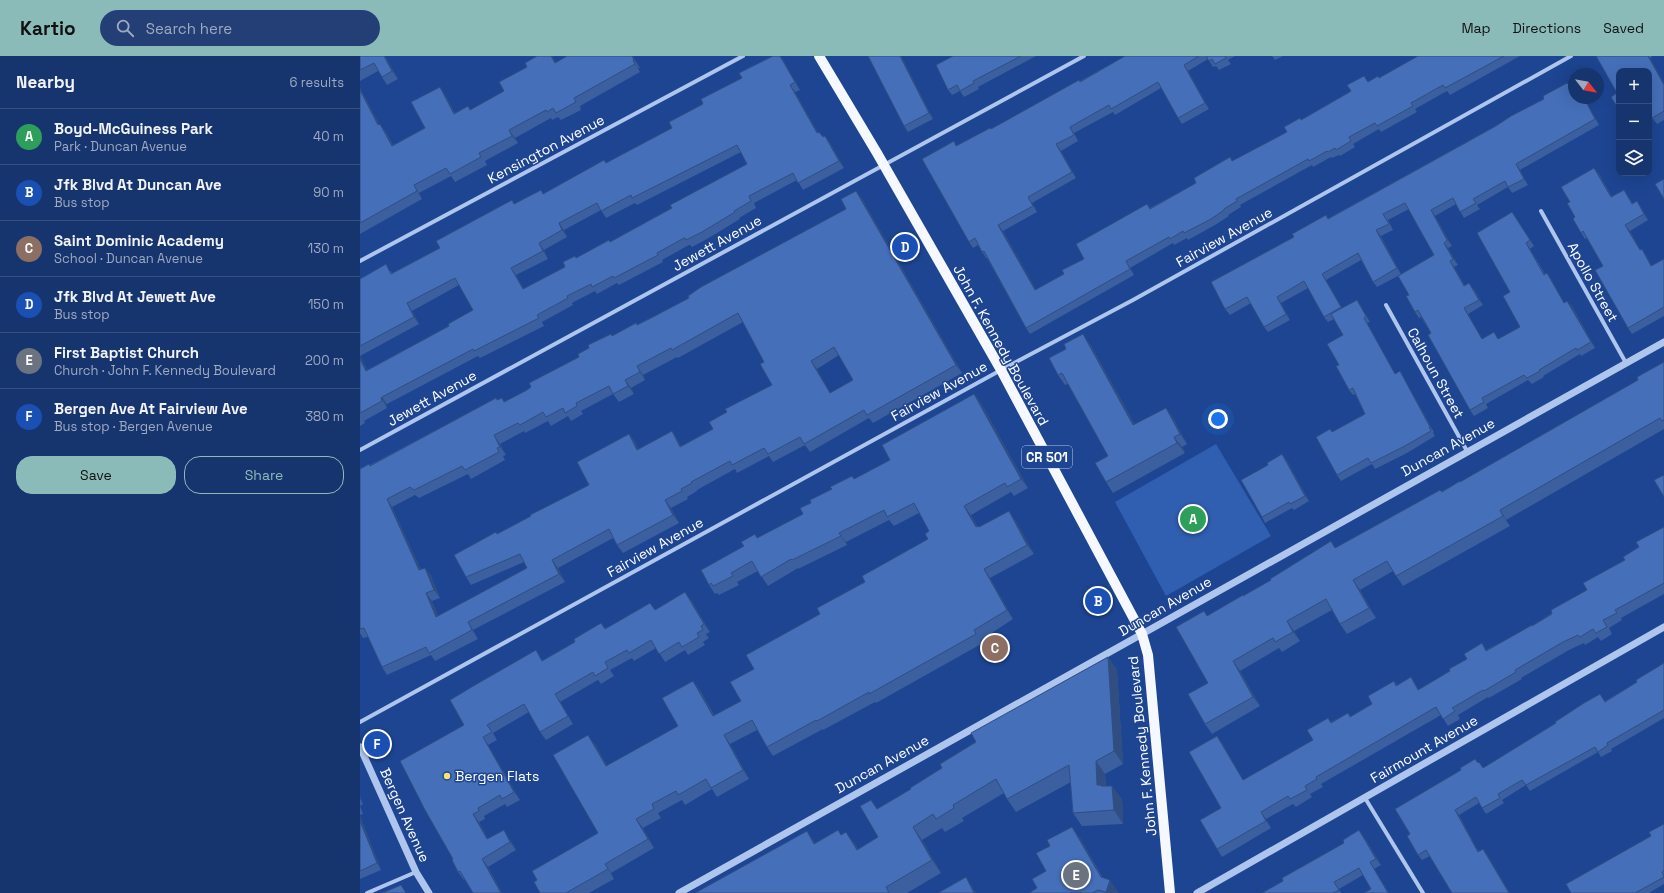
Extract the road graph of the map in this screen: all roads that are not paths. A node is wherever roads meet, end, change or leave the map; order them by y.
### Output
1 (742, 56) edge
2 (819, 56) edge
3 (1084, 56) edge
4 (1571, 56) edge
5 (884, 165) junction
6 (1541, 211) dead end
7 (360, 262) edge
8 (1386, 305) dead end
9 (1664, 342) edge
10 (1626, 363) junction
11 (1001, 370) junction
12 (360, 450) edge
13 (1467, 451) junction
14 (1664, 627) edge
15 (1142, 634) junction
16 (360, 722) edge
17 (360, 747) edge
18 (1365, 798) junction
19 (416, 872) junction
20 (367, 893) edge
21 (429, 893) edge
22 (679, 893) edge
23 (1170, 893) edge
24 (1197, 893) edge
25 (1423, 893) edge

1 - 7 street, Kensington Avenue
2 - 5 main road, John F. Kennedy Boulevard / CR 501
3 - 5 street, Jewett Avenue
4 - 11 street, Fairview Avenue
5 - 11 main road, John F. Kennedy Boulevard / CR 501
5 - 12 street, Jewett Avenue
6 - 10 street, Apollo Street
8 - 13 street, Calhoun Street
9 - 10 street, Duncan Avenue
10 - 13 street, Duncan Avenue
11 - 15 main road, John F. Kennedy Boulevard / CR 501
11 - 16 street, Fairview Avenue
13 - 15 street, Duncan Avenue
14 - 18 street, Fairmount Avenue
15 - 22 street, Duncan Avenue
15 - 23 main road, John F. Kennedy Boulevard / CR 501
17 - 19 street, Bergen Avenue
18 - 24 street, Fairmount Avenue
18 - 25 street
19 - 20 street
19 - 21 street, Bergen Avenue

